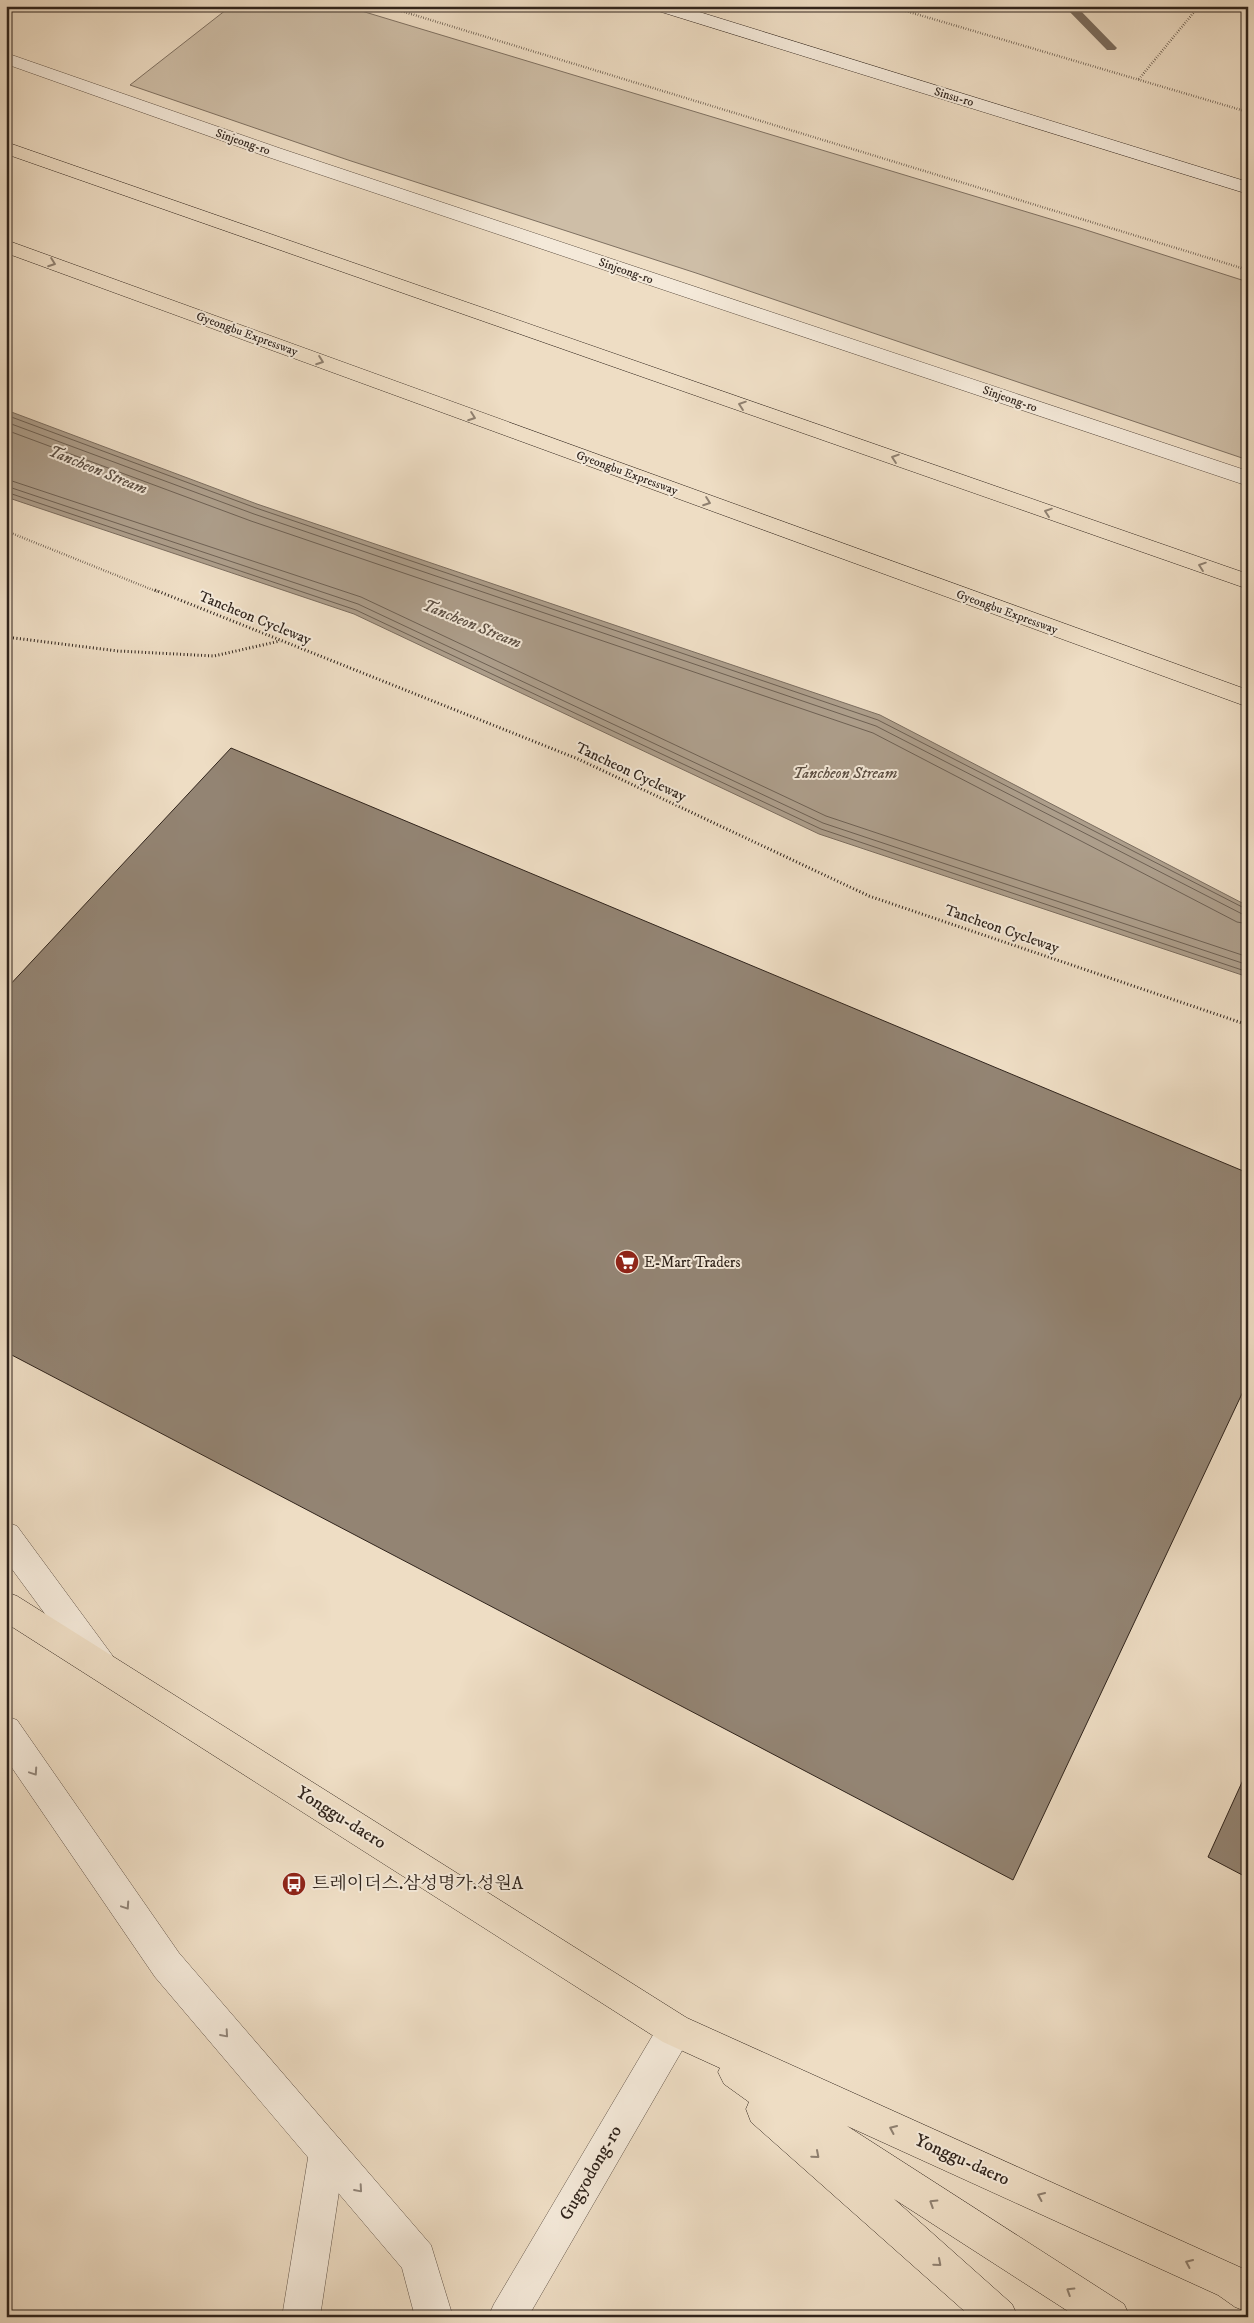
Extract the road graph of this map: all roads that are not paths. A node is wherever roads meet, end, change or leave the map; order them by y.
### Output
1 (661, 6) edge
2 (6, 58) edge
3 (6, 148) edge
4 (1248, 188) edge
5 (6, 246) edge
6 (1248, 479) edge
7 (1248, 582) edge
8 (1248, 699) edge
9 (6, 1536) edge
10 (6, 1606) edge
11 (102, 1666) junction
12 (6, 1732) edge
13 (675, 2030) junction
14 (327, 2152) junction
15 (1242, 2289) edge
16 (301, 2317) edge
17 (434, 2317) edge
18 (507, 2317) edge
19 (999, 2317) edge
20 (1111, 2317) edge

1 - 4 street, Sinsu-ro
2 - 6 street, Sinjeong-ro
7 -> 3 main road
5 -> 8 main road, Gyeongbu Expressway
9 - 11 street
10 - 11 main road, Yonggu-daero
11 - 13 main road, Yonggu-daero
12 -> 14 street
15 -> 13 main road, Yonggu-daero
13 - 18 street, Gugyodong-ro
13 -> 19 main road, Yonggu-daero
20 -> 13 main road
14 - 16 street
14 -> 17 street

